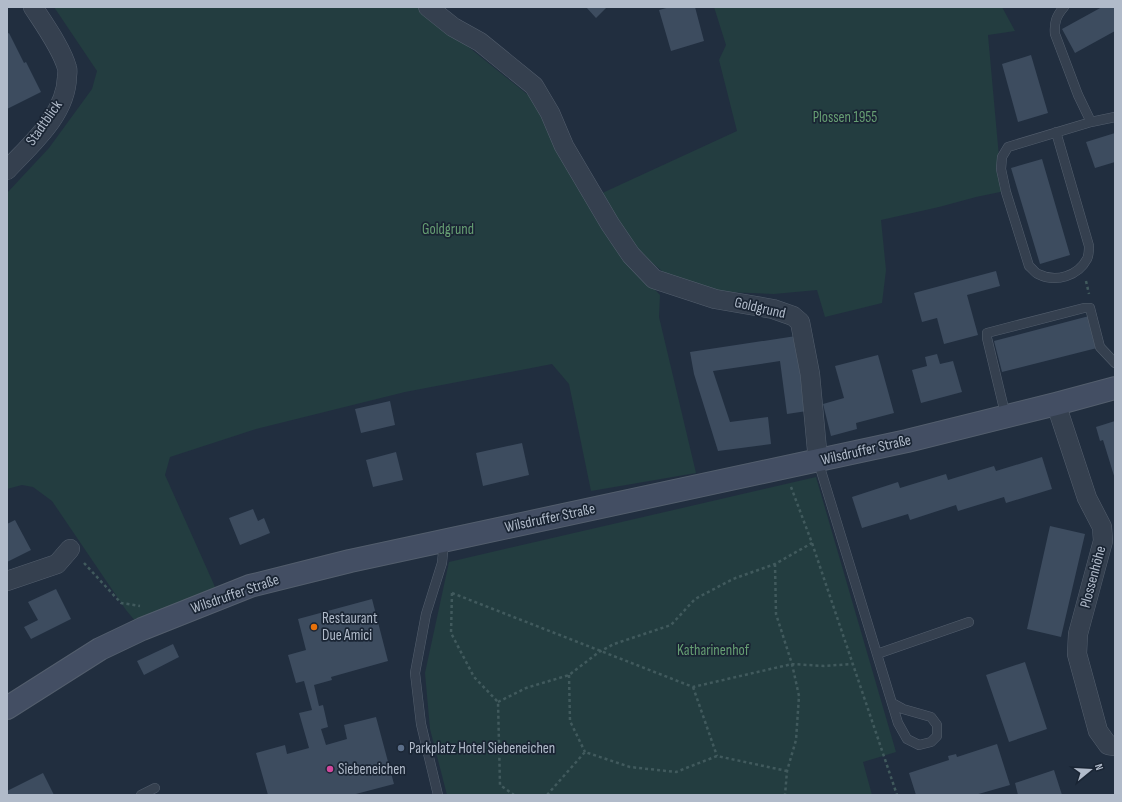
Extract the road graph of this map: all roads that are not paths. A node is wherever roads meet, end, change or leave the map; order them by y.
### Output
1 (33, 7) edge
2 (428, 7) edge
3 (1064, 7) edge
4 (1115, 117) edge
5 (1092, 122) junction
6 (1056, 132) junction
7 (7, 170) edge
8 (1115, 363) edge
9 (1115, 388) edge
10 (1056, 404) junction
11 (1006, 417) junction
12 (818, 461) junction
13 (444, 542) junction
14 (70, 549) road end
15 (7, 580) edge
16 (969, 622) dead end
17 (876, 654) junction
18 (892, 703) junction
19 (7, 708) edge
20 (1115, 746) edge
21 (155, 788) dead end
22 (141, 795) edge
23 (438, 795) edge

1 - 7 street, Stadtblick
2 - 12 street, Goldgrund
3 - 5 lane
4 - 5 lane
5 - 6 lane
6 - 6 lane
8 - 11 lane
9 - 10 main road, Wilsdruffer Straße
10 - 11 main road, Wilsdruffer Straße
10 - 20 street, Plossenhöhe
11 - 12 main road, Wilsdruffer Straße
12 - 13 main road, Wilsdruffer Straße
12 - 17 lane
13 - 19 main road, Wilsdruffer Straße
13 - 23 lane
14 - 15 street
16 - 17 lane
17 - 18 lane
18 - 18 lane
21 - 22 lane

